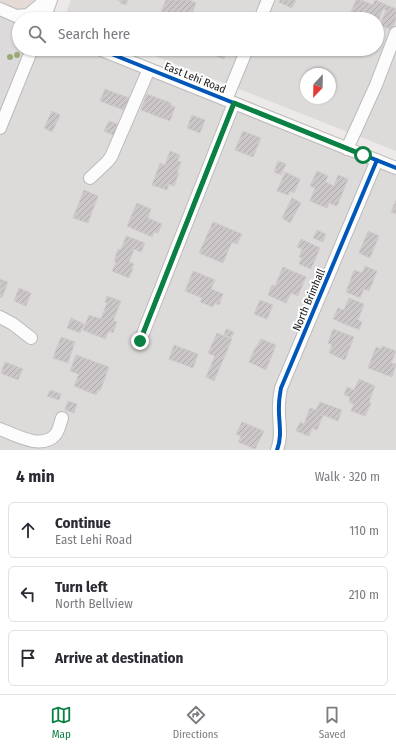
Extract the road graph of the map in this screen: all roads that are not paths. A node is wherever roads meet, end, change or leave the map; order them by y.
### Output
1 (44, 0) edge
2 (51, 0) edge
3 (268, 0) edge
4 (0, 9) edge
5 (32, 12) edge
6 (47, 12) edge
7 (263, 12) edge
8 (12, 14) edge
9 (396, 33) edge
10 (29, 56) edge
11 (116, 56) edge
12 (245, 56) edge
13 (149, 69) junction
14 (230, 102) junction
15 (0, 128) edge
16 (347, 149) junction
17 (377, 160) junction
18 (396, 168) edge
19 (90, 178) dead end
20 (0, 316) edge
21 (31, 338) dead end
22 (140, 341) dead end
23 (62, 418) dead end
24 (0, 429) edge
25 (277, 450) edge

1 - 5 street
2 - 6 street
3 - 7 street
4 - 8 street
9 - 16 street
10 - 15 street
11 - 13 street, East Lehi Road
12 - 14 street
13 - 14 street, East Lehi Road
13 - 19 street
14 - 16 street, East Lehi Road
14 - 22 street
16 - 17 street, East Lehi Road
17 - 18 street, East Lehi Road
17 - 25 street, North Brimhall
20 - 21 street
23 - 24 street

